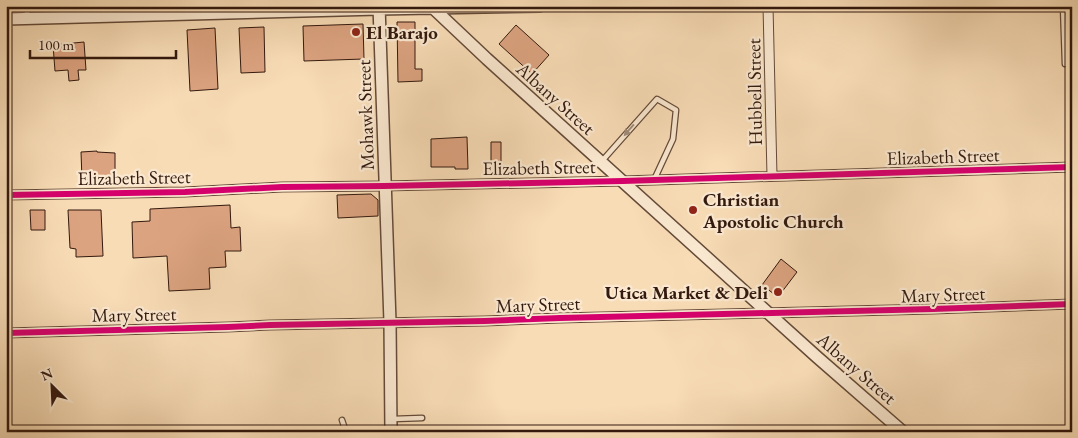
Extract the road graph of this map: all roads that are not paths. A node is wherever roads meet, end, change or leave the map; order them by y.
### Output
1 (27, 6) edge
2 (540, 6) edge
3 (768, 6) edge
4 (1063, 6) edge
5 (379, 8) edge
6 (433, 8) junction
7 (27, 18) junction
8 (6, 19) edge
9 (1064, 64) dead end
10 (602, 162) junction
11 (1072, 167) edge
12 (772, 176) junction
13 (622, 180) junction
14 (654, 180) junction
15 (384, 186) junction
16 (6, 195) edge
17 (1072, 304) edge
18 (768, 312) junction
19 (390, 322) junction
20 (6, 332) edge
21 (422, 418) dead end
22 (391, 419) junction
23 (342, 420) dead end
24 (346, 432) edge
25 (391, 432) edge
26 (903, 432) edge

1 - 7 lane
2 - 6 street
3 - 12 street, Hubbell Street
4 - 9 lane
5 - 6 street
5 - 7 street
5 - 15 street, Mohawk Street
6 - 10 street, Albany Street
7 - 8 street
10 - 13 street, Albany Street
14 -> 10 lane
11 - 12 street, Elizabeth Street
12 - 14 street, Elizabeth Street
13 - 14 street, Elizabeth Street
13 - 15 street, Elizabeth Street
13 - 18 street, Albany Street
15 - 16 street, Elizabeth Street
15 - 19 street, Mohawk Street
17 - 18 street, Mary Street
18 - 19 street, Mary Street
18 - 26 street, Albany Street
19 - 20 street, Mary Street
19 - 22 street, Mohawk Street
21 - 22 lane
22 - 25 street, Mohawk Street
23 - 24 lane

